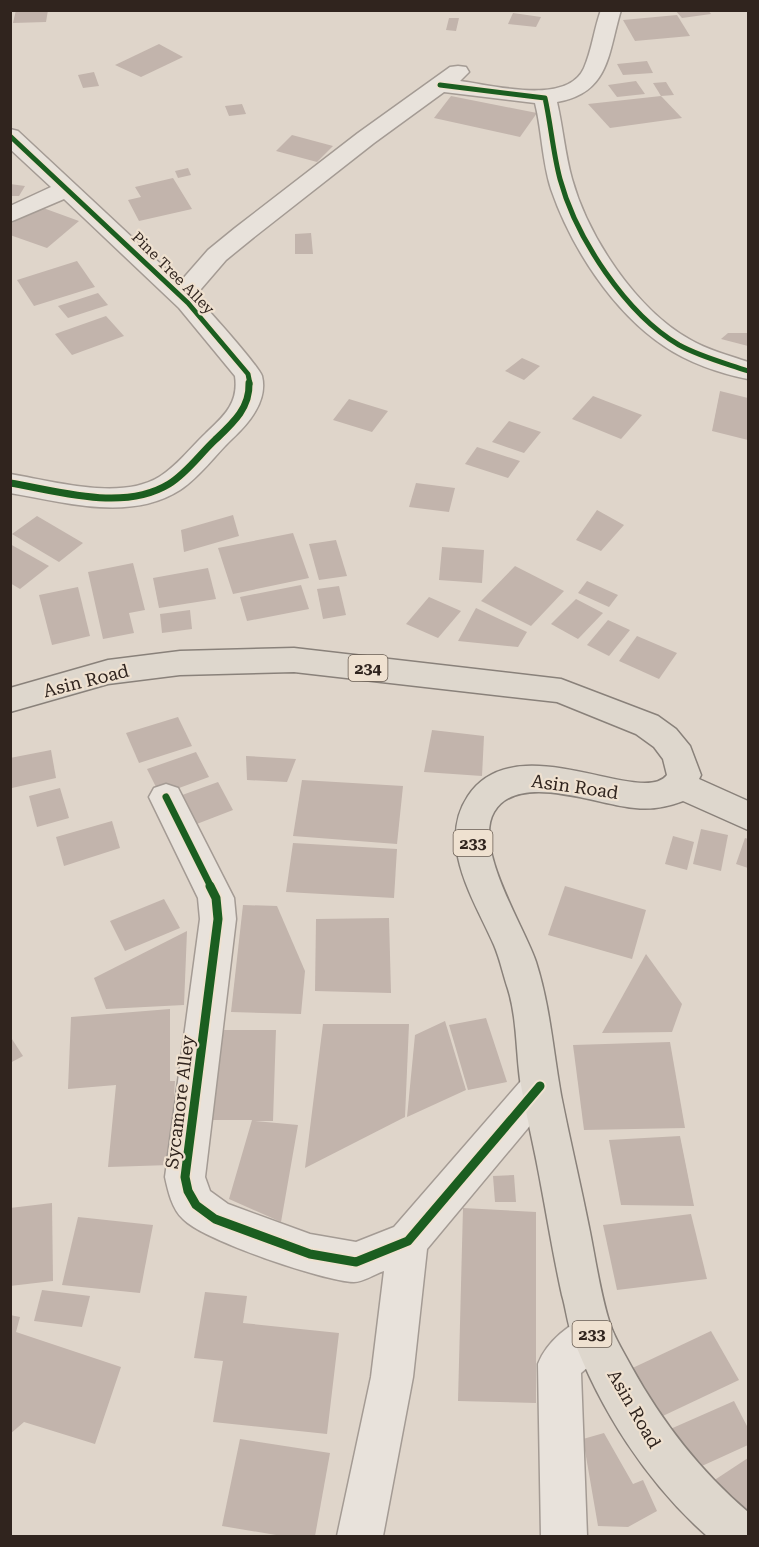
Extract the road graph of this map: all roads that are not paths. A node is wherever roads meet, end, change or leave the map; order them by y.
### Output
1 (611, 10) edge
2 (467, 66) dead end
3 (440, 85) junction
4 (545, 98) junction
5 (10, 136) edge
6 (67, 189) junction
7 (10, 215) edge
8 (181, 296) junction
9 (748, 371) edge
10 (10, 483) edge
11 (10, 700) edge
12 (681, 785) junction
13 (166, 797) dead end
14 (748, 816) edge
15 (540, 1086) junction
16 (408, 1241) junction
17 (593, 1335) junction
18 (360, 1536) edge
19 (564, 1536) edge
20 (741, 1536) edge

1 - 4 street
2 - 3 street
3 - 4 street
3 - 8 street
4 - 9 street
5 - 6 street, Pine Tree Alley
6 - 7 street
6 - 8 street, Pine Tree Alley
8 - 10 street, Pine Tree Alley
11 - 12 main road, Asin Road / 234
12 - 14 main road
12 - 15 main road, Asin Road / 233
13 - 16 street, Sycamore Alley
15 - 16 street, Sycamore Alley
15 - 17 main road, Asin Road / 233
16 - 18 street
17 - 19 street
17 - 20 main road, Asin Road / 233

